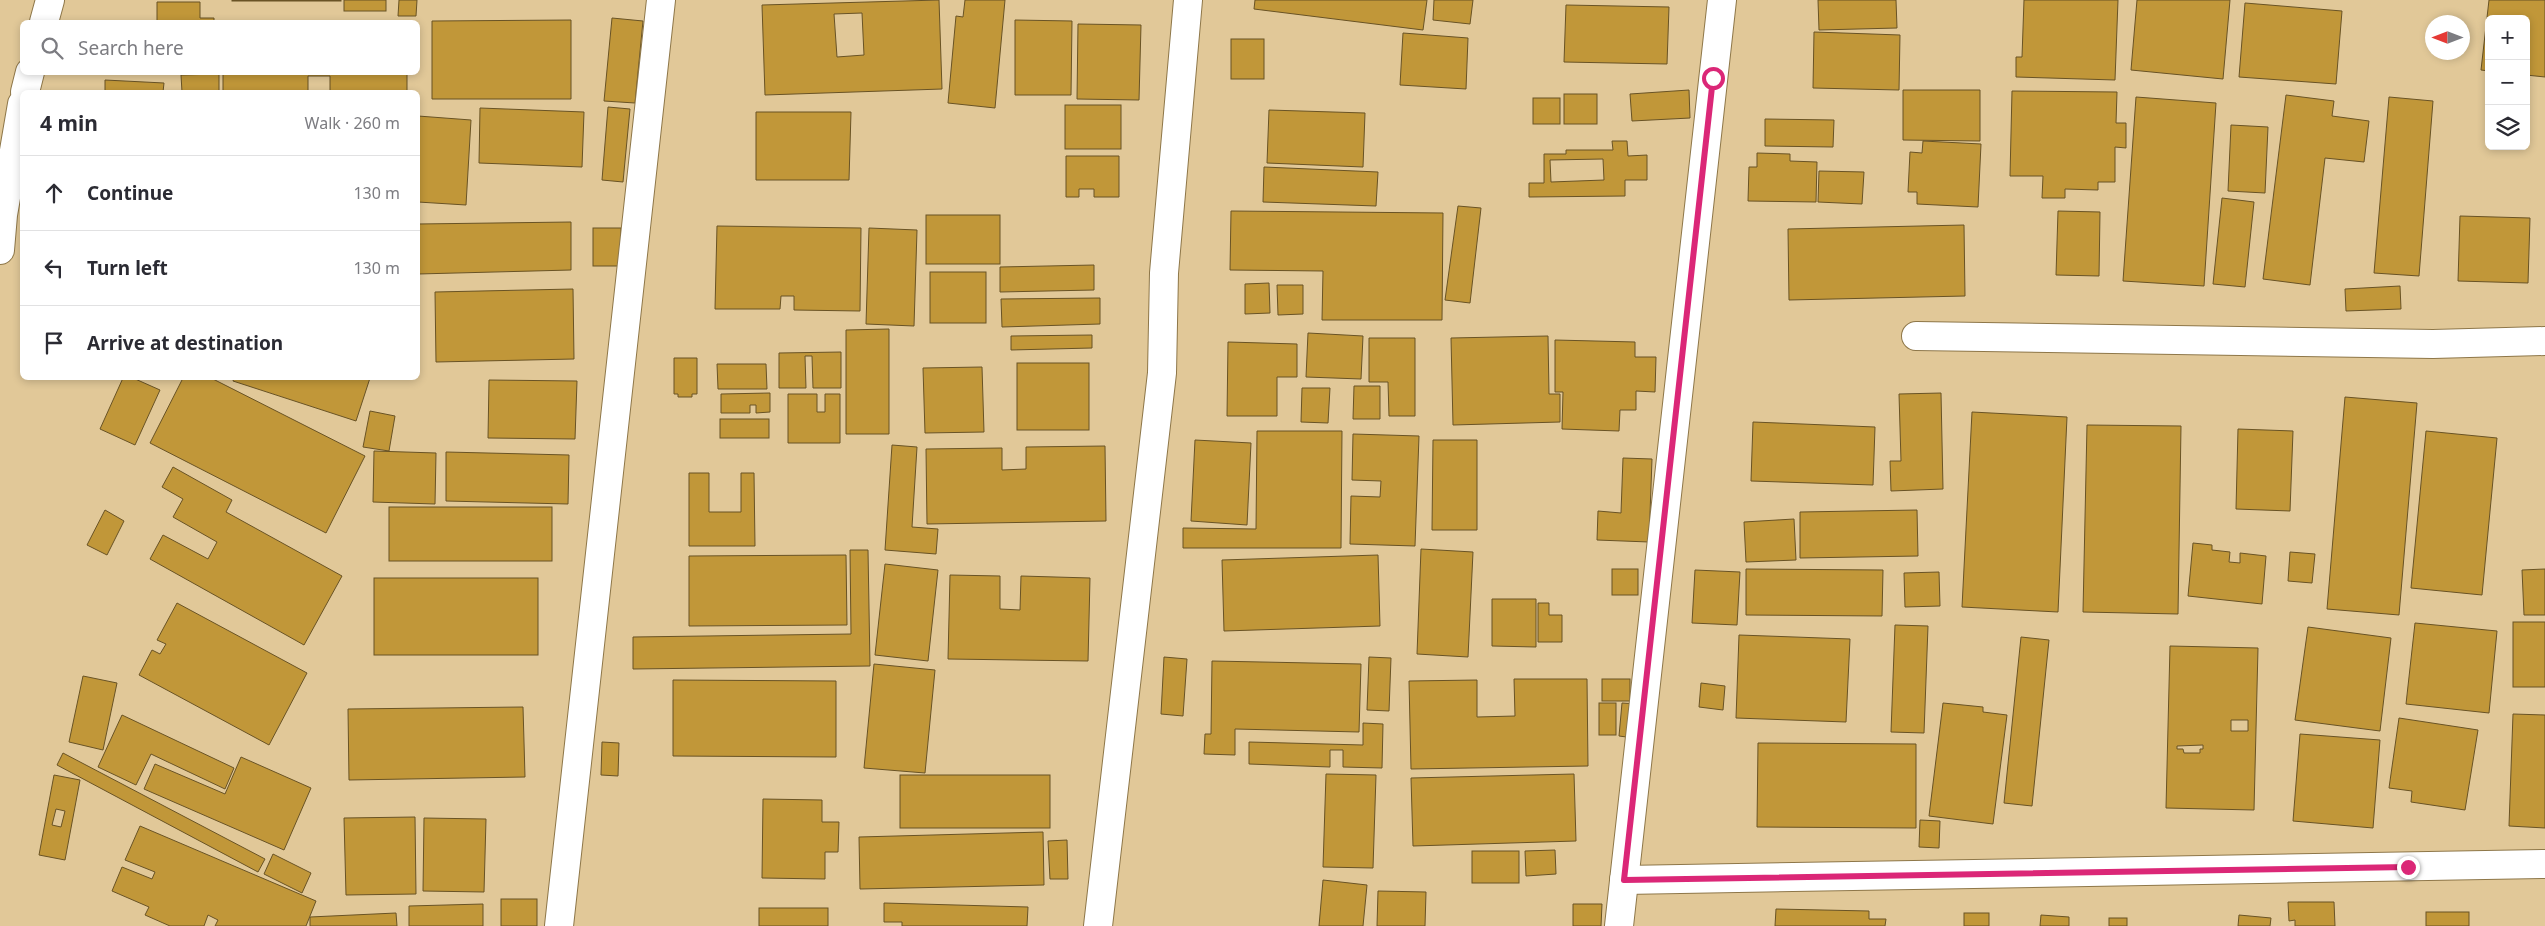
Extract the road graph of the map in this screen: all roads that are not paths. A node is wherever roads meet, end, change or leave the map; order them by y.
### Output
1 (50, 0) edge
2 (661, 0) edge
3 (1188, 0) edge
4 (1722, 0) edge
5 (45, 20) edge
6 (29, 75) edge
7 (25, 90) edge
8 (20, 116) edge
9 (0, 250) edge
10 (1916, 336) dead end
11 (2545, 341) edge
12 (2545, 864) edge
13 (1624, 880) junction
14 (559, 926) edge
15 (1098, 926) edge
16 (1619, 926) edge

1 - 5 street
2 - 14 street
3 - 15 street
4 - 13 street
6 - 7 street
8 - 9 street
10 - 11 street
12 - 13 street
13 - 16 street

